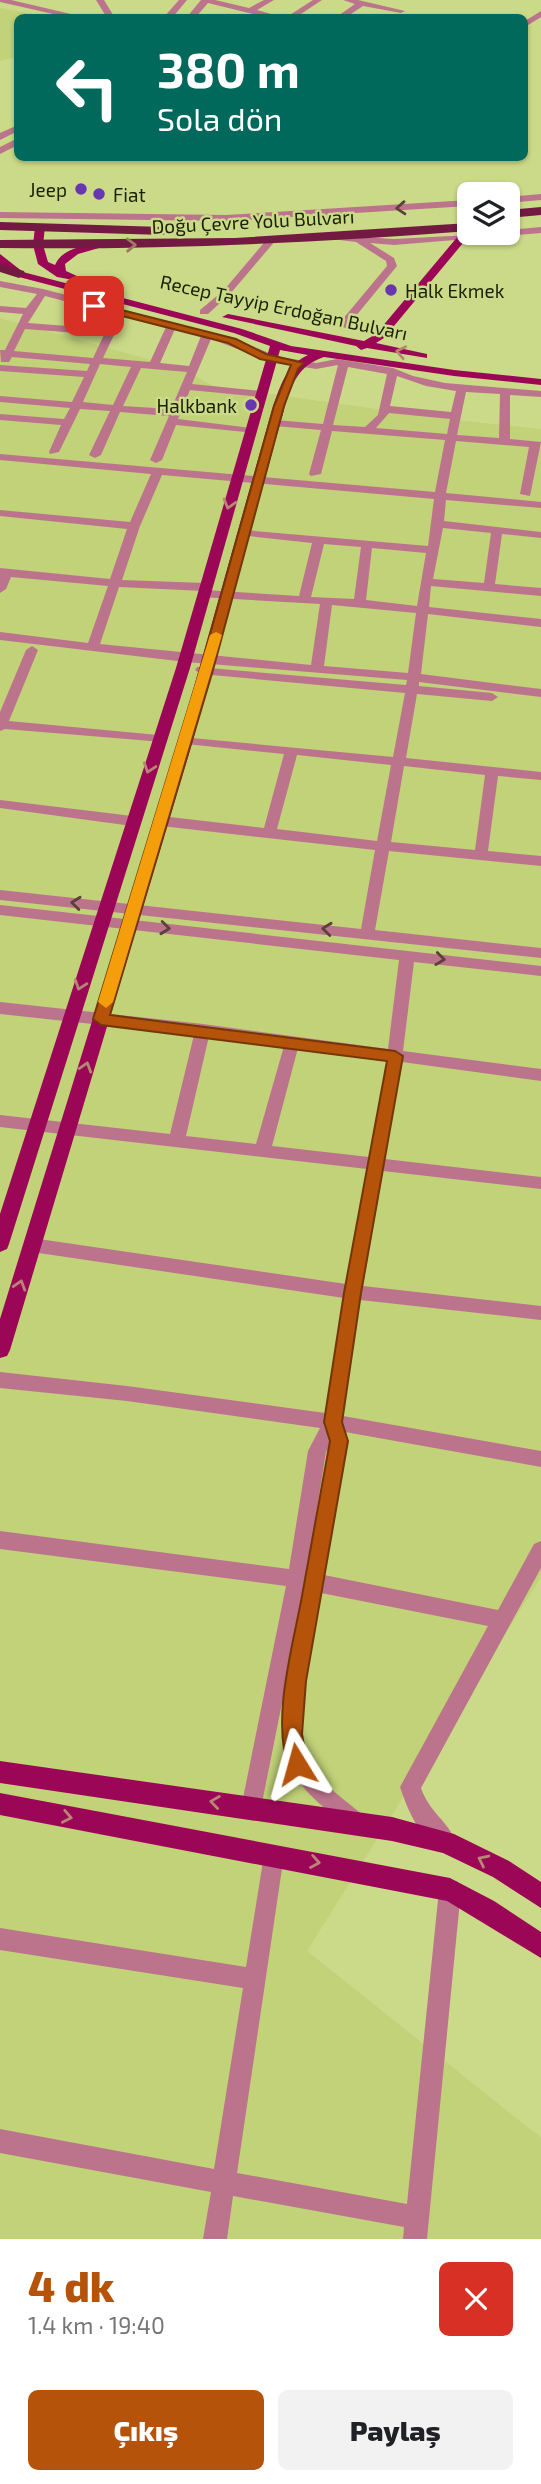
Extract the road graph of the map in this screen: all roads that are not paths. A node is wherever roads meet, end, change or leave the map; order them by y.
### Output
1 (0, 0) edge
2 (183, 0) edge
3 (205, 0) edge
4 (270, 0) edge
5 (318, 0) edge
6 (347, 0) edge
7 (362, 3) junction
8 (250, 10) junction
9 (65, 14) edge
10 (171, 14) edge
11 (193, 14) edge
12 (257, 14) edge
13 (295, 14) edge
14 (345, 14) edge
15 (397, 14) edge
16 (541, 197) edge
17 (520, 199) edge
18 (457, 204) edge
19 (541, 211) edge
20 (520, 213) edge
21 (0, 215) edge
22 (457, 218) edge
23 (42, 221) junction
24 (541, 221) edge
25 (520, 223) edge
26 (0, 226) edge
27 (541, 230) edge
28 (520, 231) edge
29 (457, 232) edge
30 (457, 233) edge
31 (334, 237) junction
32 (358, 239) junction
33 (271, 240) junction
34 (457, 243) edge
35 (0, 244) edge
36 (38, 245) junction
37 (102, 246) junction
38 (0, 257) edge
39 (0, 268) edge
40 (19, 274) junction
41 (61, 275) junction
42 (0, 284) edge
43 (43, 292) junction
44 (0, 309) edge
45 (29, 311) junction
46 (120, 312) junction
47 (204, 312) junction
48 (172, 325) junction
49 (22, 326) junction
50 (342, 326) dead end
51 (108, 332) junction
52 (207, 335) junction
53 (331, 336) junction
54 (365, 345) junction
55 (275, 352) junction
56 (4, 354) edge
57 (333, 358) junction
58 (95, 361) junction
59 (299, 363) junction
60 (137, 365) junction
61 (153, 366) junction
62 (0, 368) edge
63 (193, 369) junction
64 (393, 371) junction
65 (89, 374) junction
66 (541, 374) edge
67 (541, 382) edge
68 (186, 387) junction
69 (462, 387) junction
70 (505, 390) junction
71 (262, 394) junction
72 (541, 394) edge
73 (0, 398) edge
74 (75, 405) junction
75 (117, 408) junction
76 (384, 409) junction
77 (456, 416) junction
78 (0, 417) edge
79 (174, 417) junction
80 (67, 422) junction
81 (275, 423) junction
82 (326, 426) junction
83 (251, 431) junction
84 (367, 431) junction
85 (450, 437) junction
86 (504, 442) junction
87 (538, 445) edge
88 (0, 447) edge
89 (54, 452) junction
90 (95, 455) junction
91 (0, 457) edge
92 (157, 466) junction
93 (238, 473) junction
94 (260, 474) junction
95 (315, 474) junction
96 (440, 491) junction
97 (526, 494) junction
98 (541, 495) edge
99 (541, 505) edge
100 (0, 513) edge
101 (438, 524) junction
102 (134, 526) junction
103 (497, 530) junction
104 (243, 533) junction
105 (541, 534) edge
106 (318, 540) junction
107 (367, 544) junction
108 (433, 550) junction
109 (3, 572) edge
110 (426, 582) junction
111 (115, 583) junction
112 (489, 588) junction
113 (0, 589) edge
114 (204, 591) junction
115 (541, 592) edge
116 (228, 595) junction
117 (304, 599) junction
118 (326, 600) junction
119 (360, 603) junction
120 (423, 610) junction
121 (541, 623) edge
122 (0, 636) edge
123 (0, 646) edge
124 (93, 647) junction
125 (32, 650) junction
126 (184, 663) junction
127 (208, 665) junction
128 (317, 669) junction
129 (413, 683) junction
130 (541, 693) edge
131 (541, 702) edge
132 (0, 725) edge
133 (158, 739) junction
134 (186, 740) junction
135 (292, 752) junction
136 (397, 761) junction
137 (492, 771) junction
138 (541, 776) edge
139 (0, 804) edge
140 (132, 821) junction
141 (161, 821) junction
142 (269, 833) junction
143 (382, 846) junction
144 (481, 854) junction
145 (541, 861) edge
146 (0, 895) edge
147 (0, 910) edge
148 (104, 914) junction
149 (131, 917) junction
150 (367, 933) junction
151 (541, 953) edge
152 (407, 955) junction
153 (541, 971) edge
154 (0, 1008) edge
155 (70, 1017) junction
156 (101, 1019) junction
157 (203, 1030) junction
158 (292, 1044) junction
159 (395, 1056) junction
160 (541, 1075) edge
161 (0, 1121) edge
162 (38, 1126) junction
163 (68, 1129) junction
164 (176, 1143) junction
165 (262, 1152) junction
166 (376, 1165) junction
167 (541, 1183) edge
168 (0, 1244) edge
169 (32, 1245) junction
170 (353, 1293) junction
171 (541, 1313) edge
172 (0, 1350) edge
173 (0, 1380) edge
174 (333, 1422) junction
175 (541, 1459) edge
176 (0, 1540) edge
177 (541, 1550) edge
178 (306, 1581) junction
179 (503, 1620) junction
180 (0, 1772) edge
181 (0, 1804) edge
182 (251, 1808) junction
183 (358, 1824) junction
184 (446, 1842) junction
185 (274, 1855) junction
186 (450, 1889) junction
187 (541, 1896) edge
188 (0, 1939) edge
189 (538, 1945) edge
190 (255, 1979) junction
191 (0, 2141) edge
192 (223, 2183) junction
193 (416, 2229) edge
194 (215, 2239) edge

1 - 9 street
2 - 10 street
3 - 8 street
3 - 11 street
4 - 8 street
5 - 13 street
6 - 7 street
7 - 14 street
7 - 15 street
8 - 12 street
16 - 17 street
18 -> 23 street, Doğu Çevre Yolu Bulvarı
19 - 20 highway
21 - 23 street
22 - 23 highway, Doğu Çevre Yolu Bulvarı
23 - 26 highway
23 - 36 main road
24 - 25 highway
27 - 28 street
29 - 31 highway, Doğu Çevre Yolu Bulvarı
30 - 32 street
31 - 32 street
31 - 33 highway, Doğu Çevre Yolu Bulvarı
32 - 50 street
37 -> 33 highway, Doğu Çevre Yolu Bulvarı
33 - 47 street
34 - 54 main road
35 - 36 highway
36 - 37 highway, Doğu Çevre Yolu Bulvarı
36 - 41 main road
37 - 41 main road
38 - 40 main road, Recep Tayyip Erdoğan Bulvarı
39 - 40 highway
40 - 55 main road, Recep Tayyip Erdoğan Bulvarı
41 - 47 main road, Recep Tayyip Erdoğan Bulvarı
42 - 43 street
43 - 45 street
43 - 46 street
44 - 45 street
45 - 49 street
46 - 48 street
46 - 51 street
47 - 53 main road, Recep Tayyip Erdoğan Bulvarı
48 - 52 street
48 - 61 street
49 - 51 street
49 - 56 street
51 - 58 street
52 - 55 street
52 - 63 street
53 - 54 main road, Recep Tayyip Erdoğan Bulvarı
53 - 57 main road
54 - 57 main road
66 -> 54 main road, Recep Tayyip Erdoğan Bulvarı
55 - 57 main road, Recep Tayyip Erdoğan Bulvarı
55 - 59 street
55 - 71 main road
56 - 58 street
56 - 62 street
57 - 59 main road
57 - 59 street
57 - 64 street
57 - 67 main road, Recep Tayyip Erdoğan Bulvarı
57 - 82 street
58 - 60 street
58 - 65 street
59 - 81 main road
60 - 61 street
60 - 75 street
61 - 63 street
62 - 65 street
63 - 68 street
64 - 69 street
64 - 76 street
65 - 74 street
68 - 71 street
68 - 79 street
69 - 70 street
69 - 77 street
70 - 72 street
70 - 86 street
71 - 83 main road
73 - 74 street
74 - 75 street
74 - 80 street
75 - 79 street
75 - 90 street
76 - 77 street
76 - 84 street
77 - 85 street
78 - 80 street
79 - 83 street
79 - 92 street
80 - 89 street
81 - 82 street
81 - 94 main road
82 - 84 street
82 - 95 street
83 - 93 main road
84 - 85 street
85 - 86 street
85 - 96 street
86 - 87 street
87 - 97 street
88 - 89 street
89 - 90 street
90 - 92 street
91 - 92 street
92 - 93 street
92 - 102 street
93 - 94 street
93 -> 114 main road
94 - 95 street
94 - 96 street
94 - 104 main road
95 - 96 street
96 - 97 street
96 - 99 street
96 - 101 street
97 - 98 street
100 - 102 street
101 - 103 street
101 - 108 street
102 - 111 street
103 - 105 street
103 - 112 street
104 - 106 street
104 - 116 main road
106 - 107 street
106 - 117 street
107 - 108 street
107 - 119 street
108 - 110 street
109 - 111 street
109 - 113 street
110 - 112 street
110 - 120 street
111 - 114 street
111 - 124 street
112 - 115 street
114 - 116 street
114 - 126 main road
116 - 117 street
116 - 127 main road
117 - 118 street
118 - 119 street
118 - 128 street
119 - 120 street
120 - 121 street
120 - 129 street
122 - 124 street
123 - 125 street
124 - 126 street
125 - 126 street
125 - 132 street
126 - 127 street
126 - 133 main road
127 - 128 street
127 - 129 street
127 - 134 main road
128 - 129 street
129 - 130 street
129 - 131 street
129 - 136 street
132 - 133 street
133 -> 140 main road
134 - 135 street
134 - 141 main road
135 - 136 street
135 - 142 street
136 - 137 street
136 - 143 street
137 - 138 street
137 - 144 street
139 - 140 street
140 - 148 main road
141 - 142 street
141 - 149 main road
142 - 143 street
143 - 144 street
143 - 150 street
144 - 145 street
148 -> 146 street
147 - 148 street
148 - 149 street
148 -> 155 main road
150 -> 149 street
149 -> 152 street
149 - 156 main road
150 - 151 street
152 -> 153 street
152 - 159 street
154 - 155 street
155 - 156 street
155 - 162 main road
156 - 157 street
163 -> 156 main road
157 - 158 street
157 - 164 street
158 - 159 street
158 - 165 street
159 - 160 street
159 - 166 street
161 - 162 street
162 - 163 street
162 - 168 main road
163 - 164 street
163 - 169 main road
164 - 165 street
165 - 166 street
166 - 167 street
166 - 170 street
169 - 170 street
172 -> 169 main road
170 - 171 street
170 - 174 street
173 - 174 street
174 - 175 street
174 - 178 street
176 - 178 street
177 - 179 street
178 - 179 street
178 - 182 street
178 - 183 street
179 - 184 street
182 -> 180 main road
181 -> 185 main road
182 - 183 main road
183 - 184 main road
187 -> 184 main road
185 -> 186 main road
185 - 190 street
186 - 189 main road
186 - 193 street
188 - 190 street
190 - 192 street
191 - 192 street
192 - 193 street
192 - 194 street

